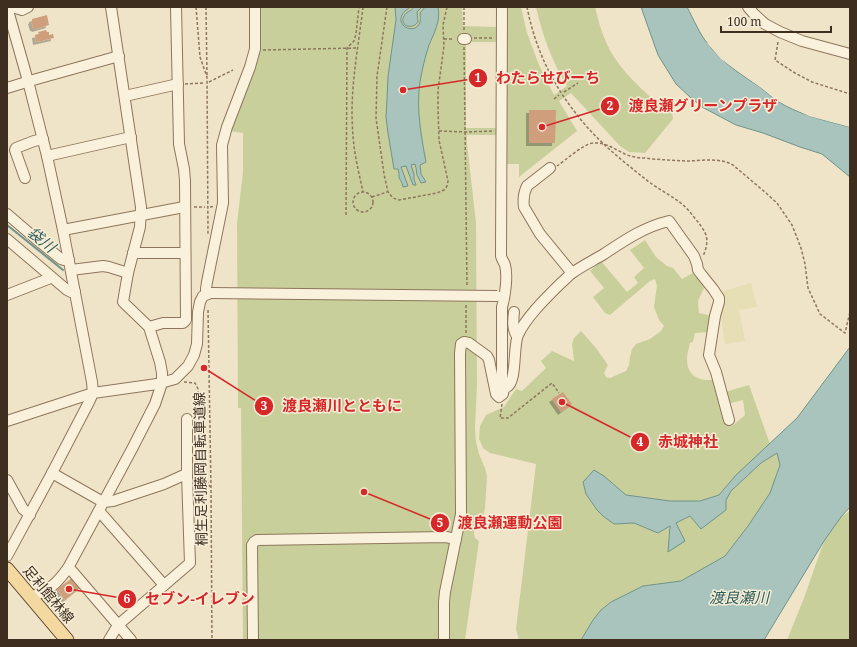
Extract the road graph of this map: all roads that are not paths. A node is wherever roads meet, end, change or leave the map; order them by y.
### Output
1 (7, 7) edge
2 (12, 7) edge
3 (28, 7) edge
4 (111, 7) edge
5 (176, 7) edge
6 (255, 7) edge
7 (502, 7) edge
8 (748, 7) edge
9 (850, 54) edge
10 (119, 56) junction
11 (28, 81) junction
12 (181, 84) junction
13 (7, 88) edge
14 (125, 96) junction
15 (131, 137) junction
16 (43, 139) junction
17 (47, 156) junction
18 (550, 168) road end
19 (25, 178) dead end
20 (189, 207) junction
21 (7, 214) edge
22 (141, 215) junction
23 (63, 230) junction
24 (7, 239) edge
25 (133, 253) junction
26 (185, 253) junction
27 (70, 265) junction
28 (128, 273) junction
29 (572, 273) junction
30 (51, 276) junction
31 (75, 292) junction
32 (7, 294) edge
33 (208, 294) junction
34 (501, 297) junction
35 (514, 312) dead end
36 (149, 327) junction
37 (517, 336) junction
38 (162, 383) junction
39 (503, 390) junction
40 (93, 393) junction
41 (187, 419) dead end
42 (729, 420) dead end
43 (7, 421) edge
44 (52, 473) junction
45 (187, 475) junction
46 (7, 480) edge
47 (101, 506) junction
48 (30, 515) junction
49 (456, 539) junction
50 (7, 556) edge
51 (68, 568) junction
52 (7, 569) edge
53 (164, 585) junction
54 (31, 597) junction
55 (118, 625) junction
56 (67, 640) edge
57 (109, 640) edge
58 (131, 640) edge
59 (253, 640) edge
60 (444, 640) edge

1 - 11 street
2 - 3 street
4 - 10 street
5 - 12 street
6 - 33 street
7 - 34 street
8 - 9 street
10 - 11 street
10 - 14 street
11 - 13 street
11 - 16 street
12 - 14 street
12 - 20 street
14 - 15 street
15 - 17 street
15 - 22 street
16 - 17 street
16 - 19 street
17 - 23 street
18 - 29 street
20 - 22 street
20 - 26 street
21 - 27 street
22 - 23 street
22 - 25 street
23 - 27 street
24 - 30 street
25 - 26 street
25 - 28 street
26 - 36 street
27 - 28 street
27 - 31 street
28 - 36 street
29 - 37 street
29 - 42 street
30 - 31 street
30 - 32 street
31 - 40 street
33 - 34 street, bridge
33 - 38 street
34 - 39 street
35 - 37 street
36 - 38 street
37 - 39 street
38 - 40 street
38 - 47 street
39 - 49 street
40 - 43 street
40 - 44 street
41 - 45 street
44 - 47 street
44 - 48 street
45 - 47 street
45 - 53 street
46 - 48 street
47 - 51 street
47 - 53 street
48 - 50 street
49 - 59 street
49 - 60 street
51 - 54 street
51 - 55 street
52 - 54 main road, 足利館林線
53 - 55 street
54 - 56 main road, 足利館林線
55 - 57 street
55 - 58 street

